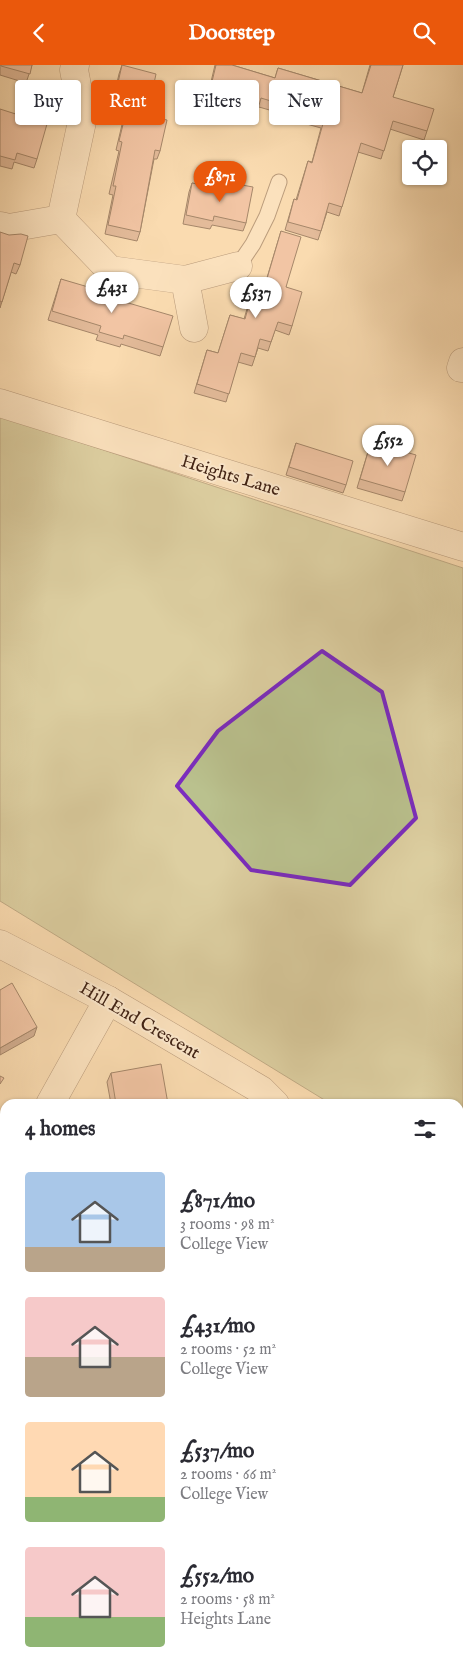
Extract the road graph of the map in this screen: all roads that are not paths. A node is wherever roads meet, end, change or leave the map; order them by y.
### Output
1 (75, 65) edge
2 (278, 182) dead end
3 (62, 219) junction
4 (0, 226) edge
5 (238, 267) joint
6 (185, 280) junction
7 (194, 328) dead end
8 (0, 403) edge
9 (463, 547) edge
10 (0, 944) edge
11 (108, 1001) junction
12 (53, 1099) edge
13 (271, 1099) edge

1 - 3 street
2 - 5 lane
3 - 4 street
3 - 6 street
5 - 6 street
6 - 7 street
8 - 9 street, Heights Lane
10 - 11 street, Hill End Crescent
11 - 12 street
11 - 13 street, Hill End Crescent

